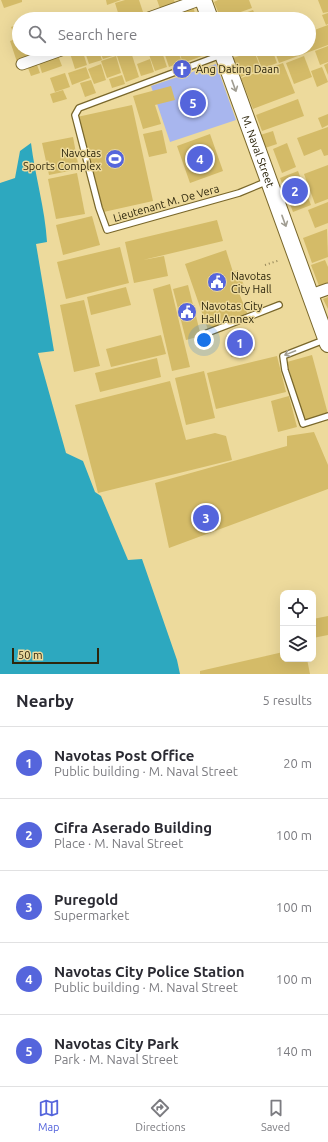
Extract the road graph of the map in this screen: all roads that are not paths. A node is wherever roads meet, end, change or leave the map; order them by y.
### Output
1 (199, 0) edge
2 (203, 0) edge
3 (166, 12) edge
4 (207, 12) edge
5 (44, 56) edge
6 (212, 56) edge
7 (223, 56) edge
8 (22, 64) dead end
9 (269, 181) junction
10 (328, 289) edge
11 (311, 296) junction
12 (279, 305) dead end
13 (207, 333) dead end
14 (327, 341) edge
15 (328, 416) edge

1 - 3 street
2 - 4 main road
5 - 8 street
6 - 9 lane, Lieutenant M. De Vera
7 -> 9 main road, M. Naval Street
9 -> 11 main road, M. Naval Street
10 - 11 street
11 - 14 main road, M. Naval Street
12 - 13 lane
14 -> 15 lane

